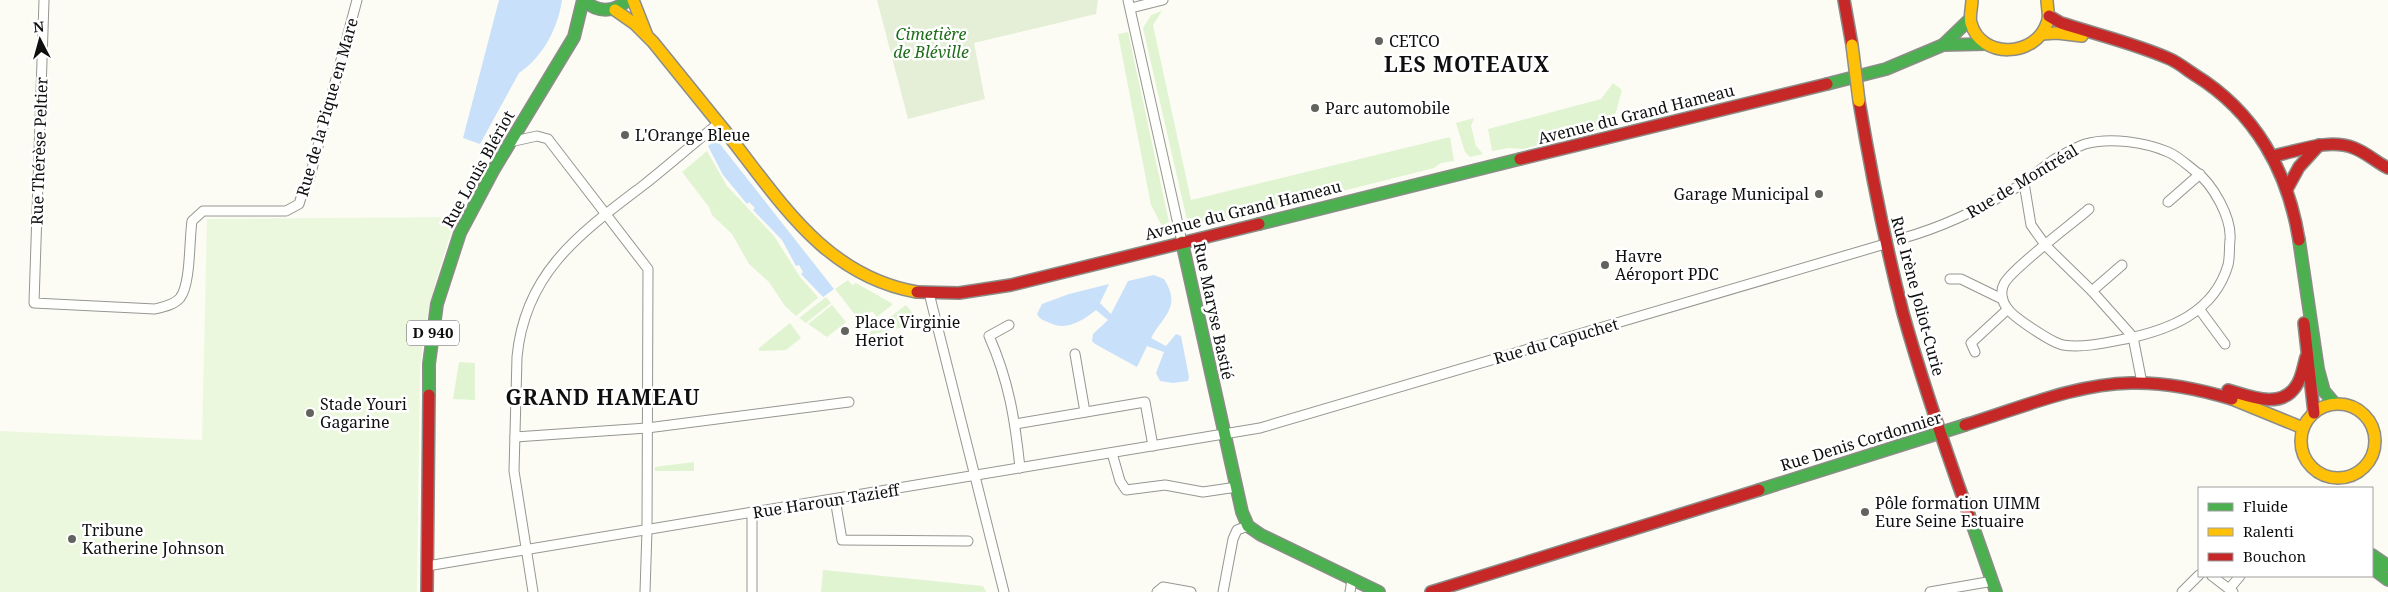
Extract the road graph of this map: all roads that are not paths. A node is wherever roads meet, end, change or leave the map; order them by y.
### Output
1 (44, 0) edge
2 (356, 0) edge
3 (583, 0) edge
4 (628, 0) edge
5 (634, 0) edge
6 (1163, 0) edge
7 (1844, 0) edge
8 (1972, 0) edge
9 (2047, 0) edge
10 (1130, 4) edge
11 (610, 10) junction
12 (2049, 16) junction
13 (1970, 19) junction
14 (2042, 34) junction
15 (647, 35) junction
16 (574, 37) junction
17 (2108, 39) junction
18 (1986, 44) junction
19 (1943, 45) junction
20 (719, 123) junction
21 (510, 142) junction
22 (2319, 145) junction
23 (2273, 156) junction
24 (2388, 168) edge
25 (2200, 174) junction
26 (2024, 183) junction
27 (2287, 190) junction
28 (2168, 202) dead end
29 (2089, 209) dead end
30 (606, 214) junction
31 (1900, 239) dead end
32 (1182, 242) junction
33 (1886, 244) junction
34 (2299, 244) junction
35 (2046, 246) junction
36 (2122, 265) dead end
37 (1950, 279) dead end
38 (2092, 291) junction
39 (928, 293) junction
40 (2002, 299) junction
41 (34, 303) joint
42 (2008, 309) junction
43 (2200, 310) junction
44 (1009, 324) dead end
45 (2133, 337) junction
46 (2225, 344) dead end
47 (1976, 352) dead end
48 (1075, 354) dead end
49 (2306, 354) junction
50 (2142, 383) junction
51 (2186, 387) junction
52 (849, 402) dead end
53 (2335, 404) junction
54 (1085, 412) junction
55 (2314, 413) junction
56 (1015, 424) junction
57 (647, 428) junction
58 (2303, 428) junction
59 (1940, 433) junction
60 (1224, 434) junction
61 (515, 437) junction
62 (1153, 446) junction
63 (1112, 453) junction
64 (1020, 468) junction
65 (2318, 473) junction
66 (975, 476) junction
67 (2351, 476) junction
68 (1237, 487) junction
69 (2325, 487) edge
70 (2349, 487) edge
71 (835, 499) junction
72 (752, 513) junction
73 (1248, 526) junction
74 (647, 530) junction
75 (968, 541) dead end
76 (527, 551) junction
77 (2373, 556) edge
78 (427, 566) junction
79 (2388, 566) edge
80 (2373, 569) edge
81 (2198, 576) edge
82 (2213, 577) edge
83 (2239, 577) edge
84 (1352, 580) junction
85 (2388, 580) edge
86 (1994, 586) edge
87 (2231, 590) edge
88 (427, 592) edge
89 (533, 592) edge
90 (645, 592) edge
91 (752, 592) edge
92 (1004, 592) edge
93 (1157, 592) edge
94 (1190, 592) edge
95 (1222, 592) edge
96 (1350, 592) edge
97 (1379, 592) edge
98 (1431, 592) edge
99 (1930, 592) edge
100 (2182, 592) edge

1 - 41 street, Rue Thérèse Peltier
2 - 41 street, Rue de la Pique en Mare
3 - 11 main road, Avenue du Grand Hameau
3 - 16 main road, Rue Louis Blériot / D 940
4 - 11 main road, Rue Louis Blériot
5 - 15 main road, Avenue du Grand Hameau
6 - 10 street
7 - 33 main road, Rue Irène Joliot-Curie, bridge
8 - 13 main road
9 - 12 main road
10 - 32 street, Rue Maryse Bastié
11 - 15 main road, Avenue du Grand Hameau
11 - 16 main road, Rue Louis Blériot / D 940
12 - 14 main road
12 - 17 main road
13 - 18 main road
13 - 19 main road, Avenue du Grand Hameau
14 - 17 main road
14 - 18 main road, Avenue du Grand Hameau
15 - 20 main road, Avenue du Grand Hameau
16 - 21 main road, Rue Louis Blériot / D 940
17 - 23 main road
18 - 19 main road, Avenue du Grand Hameau
19 - 32 main road, Avenue du Grand Hameau
20 - 30 street
20 - 39 main road, Avenue du Grand Hameau
21 - 30 street
21 - 78 main road, Rue Louis Blériot / D 940
22 - 23 main road
22 - 24 main road
22 - 27 main road
23 - 27 main road
25 - 26 street, Rue de Montréal
25 - 28 street
25 - 43 street, Rue de Montréal
26 - 31 street, Rue de Montréal
26 - 35 street
27 - 34 main road
29 - 35 street
30 - 57 street
30 - 61 street
32 - 39 main road, Avenue du Grand Hameau
32 - 60 main road, Rue Maryse Bastié
33 - 59 main road, Rue Irène Joliot-Curie
33 - 60 street, Rue du Capuchet
34 - 49 main road
34 - 53 main road
35 - 38 street
35 - 40 street
36 - 38 street
37 - 40 street
38 - 45 street
39 - 66 street
40 - 42 street
42 - 45 street, Rue de Montréal
42 - 47 street
43 - 45 street, Rue de Montréal
43 - 46 street
44 - 56 street
45 - 50 street
48 - 54 street
49 - 51 main road
49 - 55 main road
50 - 51 main road, Rue Denis Cordonnier
50 - 59 main road, Rue Denis Cordonnier
51 - 58 main road, Rue Denis Cordonnier
52 - 57 street
53 - 55 main road
53 - 67 main road
54 - 56 street
54 - 62 street
55 - 58 main road
56 - 64 street
57 - 61 street
57 - 74 street
58 - 65 main road
59 - 86 main road, Rue Irène Joliot-Curie
59 - 98 main road, Rue Denis Cordonnier
60 - 62 street, Rue Haroun Tazieff
60 - 68 main road, Rue Maryse Bastié
61 - 76 street
62 - 63 street, Rue Haroun Tazieff
63 - 64 street, Rue Haroun Tazieff
63 - 68 street
64 - 66 street, Rue Haroun Tazieff
65 - 67 main road
65 - 69 main road
66 - 71 street, Rue Haroun Tazieff
66 - 92 street
67 - 70 main road
68 - 73 main road, Rue Maryse Bastié
71 - 72 street, Rue Haroun Tazieff
71 - 75 street
72 - 74 street, Rue Haroun Tazieff
72 - 91 street
73 - 84 main road
73 - 95 street
74 - 76 street, Rue Haroun Tazieff
74 - 90 street
76 - 78 street, Rue Haroun Tazieff
76 - 89 street
77 - 79 main road
78 - 88 main road, D 940
80 - 85 main road
81 - 100 street
82 - 87 street
83 - 87 street
84 - 96 street
84 - 97 main road
86 - 99 street
93 - 94 street

